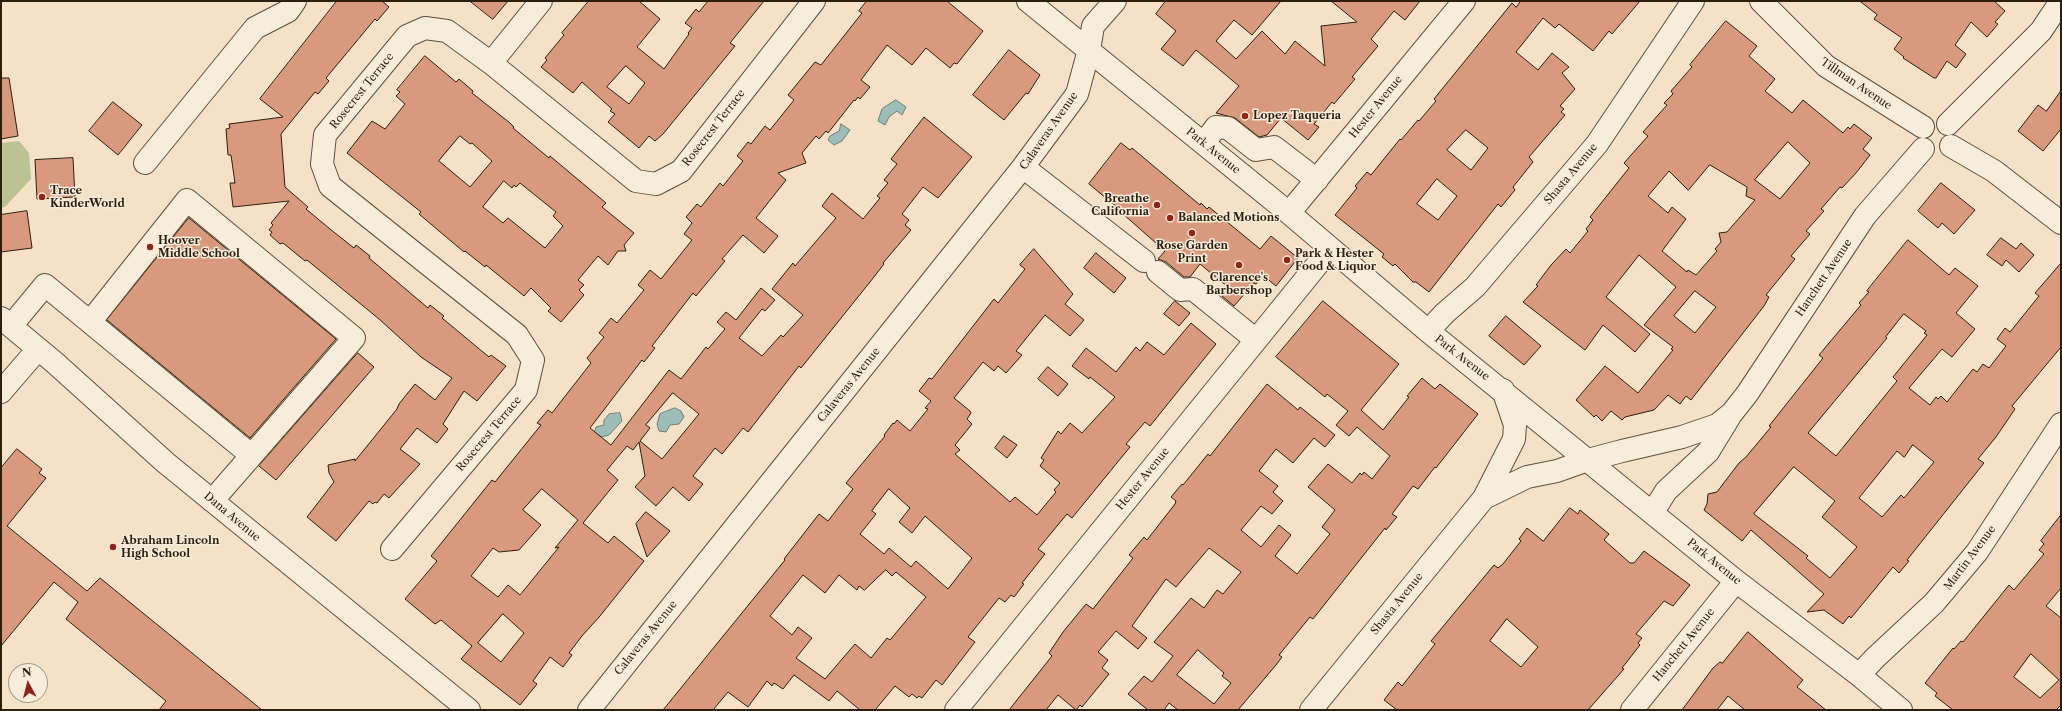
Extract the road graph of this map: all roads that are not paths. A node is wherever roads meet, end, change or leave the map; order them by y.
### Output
1 (295, 1) edge
2 (541, 1) edge
3 (814, 1) edge
4 (1028, 1) edge
5 (1115, 1) edge
6 (1464, 1) edge
7 (1694, 1) edge
8 (1761, 1) edge
9 (2061, 2) edge
10 (1089, 50) junction
11 (491, 63) junction
12 (1948, 124) junction
13 (1923, 127) junction
14 (1204, 144) junction
15 (1951, 146) junction
16 (1923, 149) junction
17 (145, 163) dead end
18 (1023, 167) junction
19 (1317, 180) junction
20 (1289, 213) junction
21 (2061, 223) edge
22 (1330, 249) junction
23 (6, 322) edge
24 (90, 322) junction
25 (1428, 331) junction
26 (1256, 340) junction
27 (38, 349) junction
28 (1503, 390) junction
29 (1, 392) edge
30 (1732, 413) junction
31 (2061, 424) edge
32 (251, 454) junction
33 (1588, 460) junction
34 (1484, 498) junction
35 (212, 501) junction
36 (1653, 512) junction
37 (392, 549) dead end
38 (1736, 581) junction
39 (1859, 675) junction
40 (1893, 708) edge
41 (469, 710) edge
42 (589, 710) edge
43 (956, 710) edge
44 (1311, 710) edge
45 (1632, 710) edge

1 - 17 street
2 - 11 street
3 - 11 street, Rosecrest Terrace
4 - 10 street, Park Avenue
5 - 10 street, Calaveras Avenue
6 - 19 street, Hester Avenue
7 - 25 street, Shasta Avenue
8 - 13 street, Tillman Avenue
9 - 12 street
10 - 14 street, Park Avenue
10 - 18 street, Calaveras Avenue
11 - 37 street, Rosecrest Terrace
12 - 13 street
12 - 15 street
13 - 16 street
14 - 19 street
14 - 20 street, Park Avenue
15 - 16 street
15 - 21 street
16 - 30 street, Hanchett Avenue
18 - 26 street
18 - 42 street, Calaveras Avenue
19 - 20 street, Hester Avenue
20 - 22 street, Park Avenue
22 - 25 street, Park Avenue
22 - 26 street, Hester Avenue
23 - 24 street
23 - 27 street, Dana Avenue
24 - 32 street
24 - 32 street
25 - 28 street, Park Avenue
26 - 43 street, Hester Avenue
27 - 29 street
27 - 35 street, Dana Avenue
28 - 33 street, Park Avenue
28 - 34 street, Shasta Avenue
30 - 33 street, Hanchett Avenue
30 - 36 street, Hanchett Avenue
31 - 39 street, Martin Avenue
32 - 35 street
33 - 34 street, Shasta Avenue
33 - 36 street, Park Avenue
34 - 44 street, Shasta Avenue
35 - 41 street, Dana Avenue
36 - 38 street, Park Avenue
38 - 39 street, Park Avenue
38 - 45 street, Hanchett Avenue
39 - 40 street, Park Avenue

